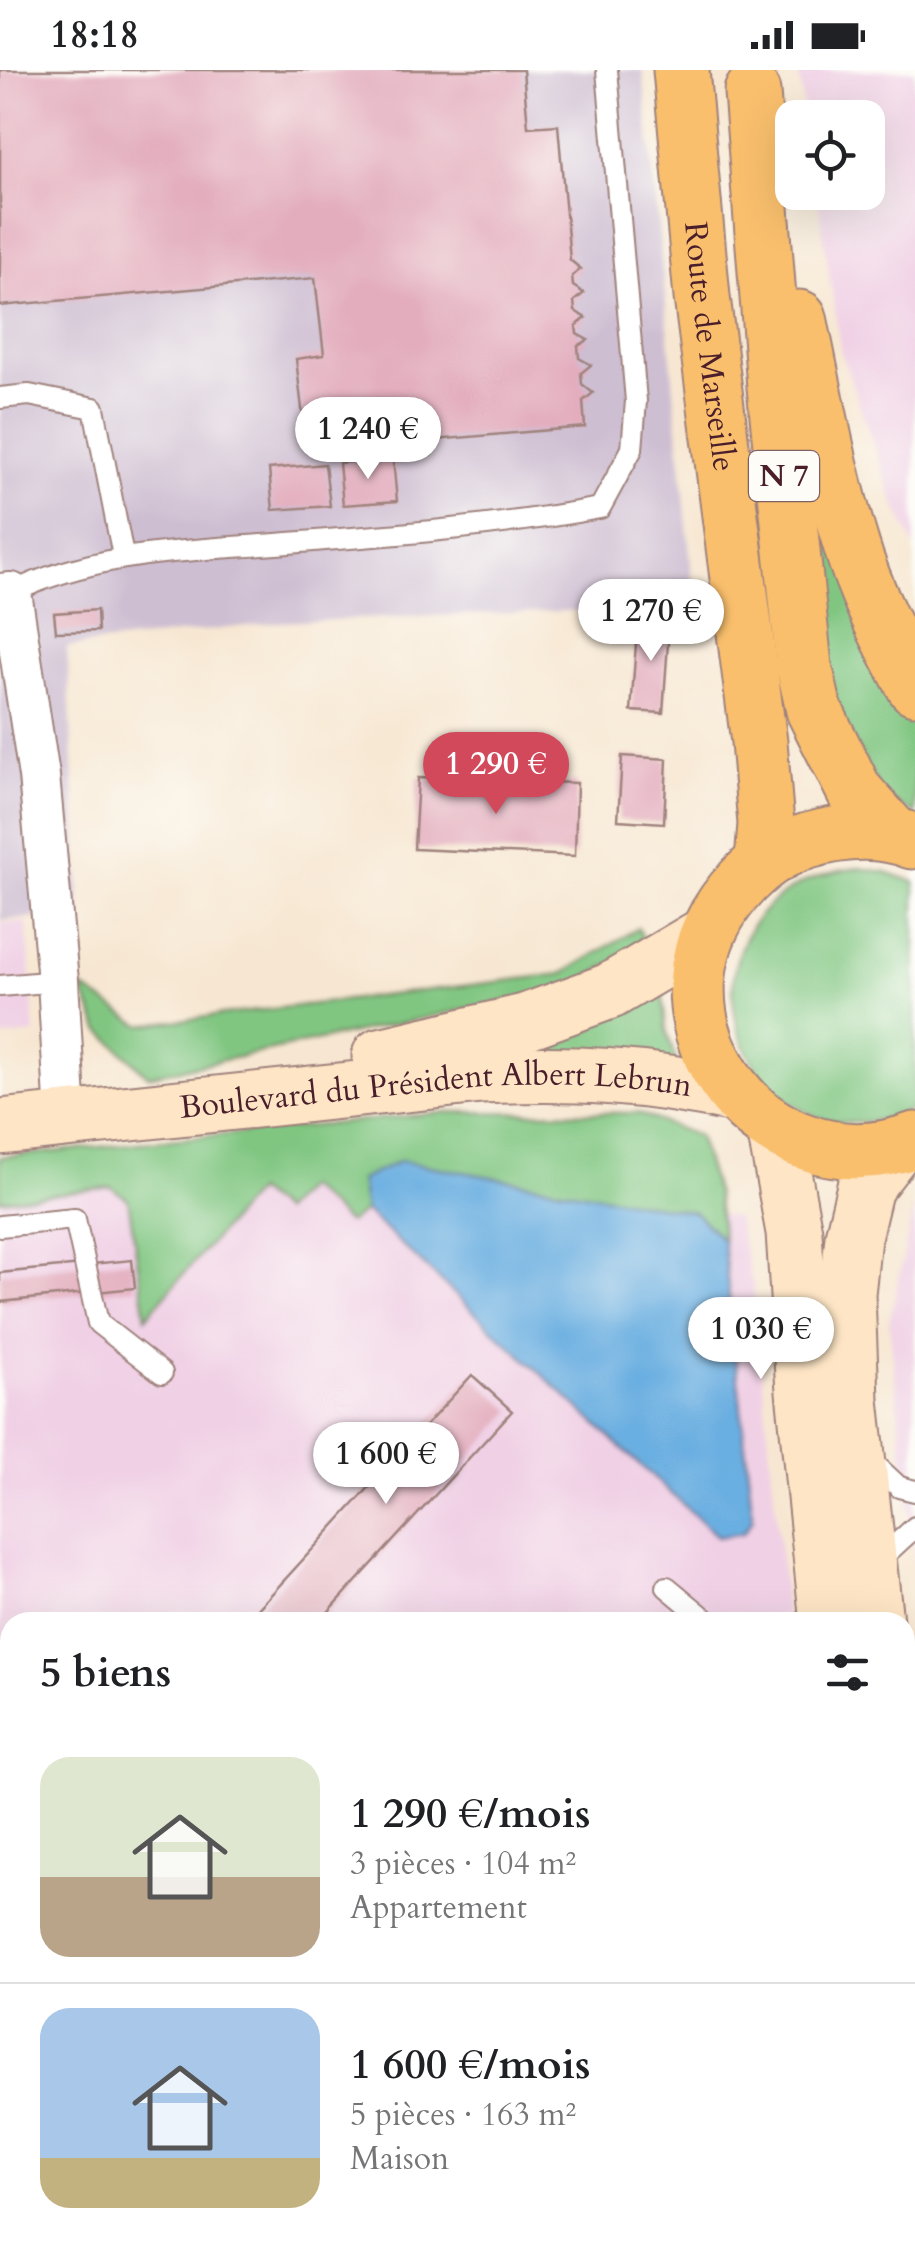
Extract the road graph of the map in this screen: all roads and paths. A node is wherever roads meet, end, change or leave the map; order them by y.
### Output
1 (608, 70) edge
2 (680, 70) edge
3 (750, 81) edge
4 (0, 398) edge
5 (123, 556) junction
6 (6, 594) edge
7 (915, 687) edge
8 (904, 838) edge
9 (763, 862) junction
10 (707, 934) junction
11 (58, 981) junction
12 (0, 986) edge
13 (133, 1110) junction
14 (755, 1112) junction
15 (66, 1119) junction
16 (0, 1126) edge
17 (906, 1143) edge
18 (0, 1226) edge
19 (162, 1373) dead end
20 (856, 1447) junction
21 (915, 1491) edge
22 (915, 1527) edge
23 (667, 1587) dead end
24 (843, 1609) edge
25 (697, 1612) edge

1 - 5 lane
2 - 9 main road, Route de Marseille / N 7
3 - 7 main road, N 7
3 - 8 main road, N 7
4 - 5 lane
5 - 6 lane
6 - 11 street
8 - 9 main road
9 - 10 main road
10 - 13 main road, Boulevard du Président Albert Lebrun
10 - 14 main road
11 - 12 lane
11 - 15 street
13 - 14 main road, Boulevard du Président Albert Lebrun
13 - 15 main road, Boulevard du Président Albert Lebrun
14 - 17 main road
14 - 24 main road
15 - 16 main road, Boulevard du Président Albert Lebrun
17 - 20 main road
18 - 19 lane
20 - 21 lane
20 - 24 main road
22 - 24 lane
23 - 25 lane

